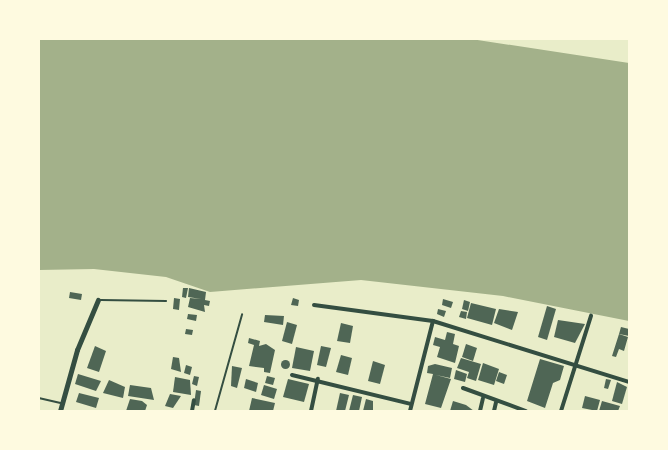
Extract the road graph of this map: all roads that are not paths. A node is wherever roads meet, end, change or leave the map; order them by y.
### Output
1 (98, 300) joint
2 (166, 301) dead end
3 (314, 305) dead end
4 (242, 315) dead end
5 (591, 316) dead end
6 (433, 321) junction
7 (577, 365) junction
8 (291, 375) dead end
9 (318, 380) junction
10 (629, 382) edge
11 (464, 388) dead end
12 (39, 398) edge
13 (483, 398) junction
14 (194, 400) dead end
15 (496, 402) junction
16 (62, 403) junction
17 (411, 404) junction
18 (60, 411) edge
19 (192, 411) edge
20 (215, 411) edge
21 (311, 411) edge
22 (410, 411) edge
23 (480, 411) edge
24 (494, 411) edge
25 (526, 411) edge
26 (561, 411) edge

1 - 2 lane
1 - 16 street
3 - 6 street
4 - 20 lane
5 - 7 street
6 - 7 street
6 - 17 street
7 - 10 street
7 - 26 street
8 - 9 street
9 - 17 street
9 - 21 street
11 - 13 street
12 - 16 lane
13 - 15 street
13 - 23 street
14 - 19 street
15 - 24 street
15 - 25 street
16 - 18 street
17 - 22 street

